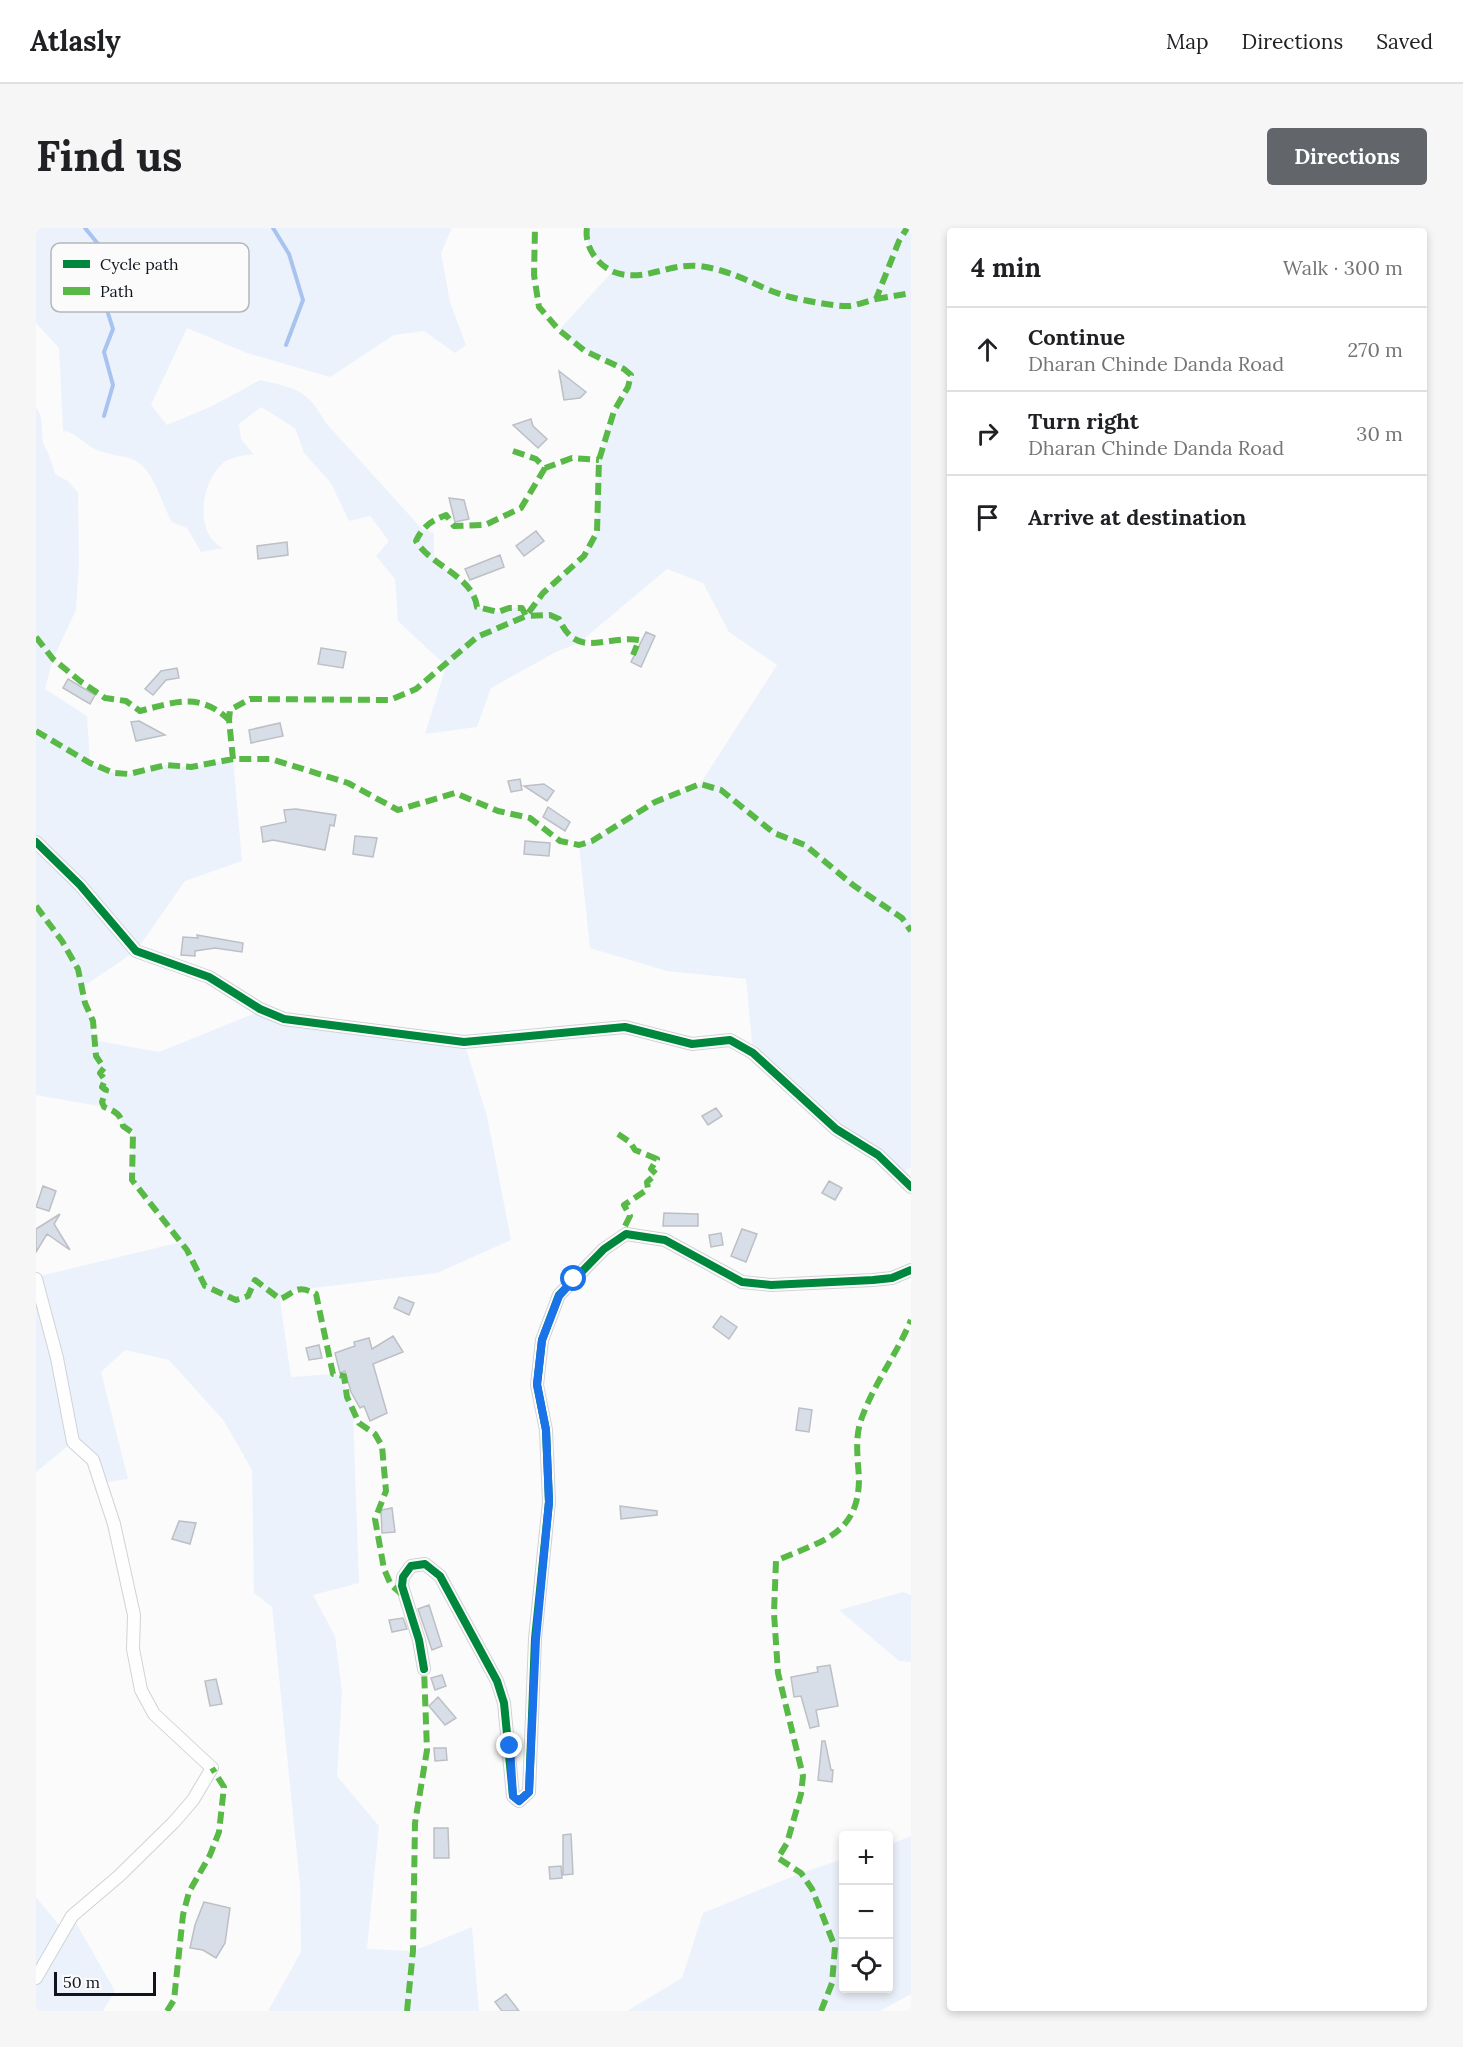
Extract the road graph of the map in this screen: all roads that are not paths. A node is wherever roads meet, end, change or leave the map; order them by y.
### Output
1 (36, 842) edge
2 (911, 1187) edge
3 (911, 1270) edge
4 (36, 1279) edge
5 (424, 1669) dead end
6 (36, 1978) edge

1 - 2 street
3 - 5 street
4 - 6 street

